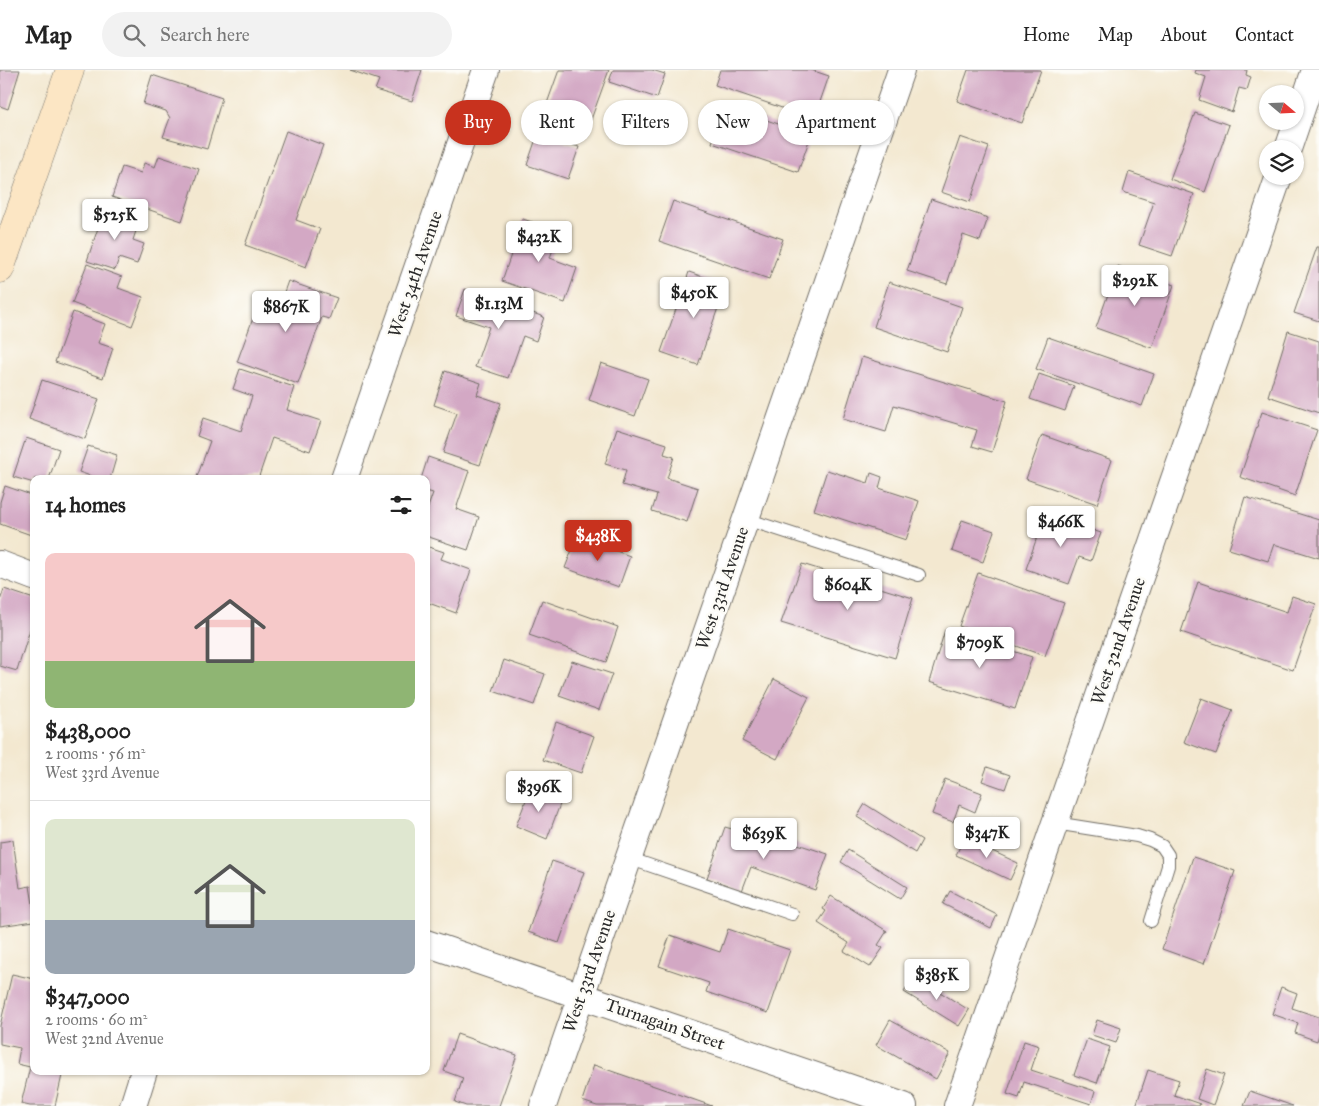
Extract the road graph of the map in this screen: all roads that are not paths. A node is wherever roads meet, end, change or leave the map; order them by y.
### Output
1 (70, 70) edge
2 (486, 70) edge
3 (901, 70) edge
4 (1315, 70) edge
5 (1291, 140) edge
6 (1275, 185) edge
7 (0, 269) edge
8 (345, 475) edge
9 (746, 519) junction
10 (0, 564) edge
11 (30, 575) edge
12 (919, 575) dead end
13 (1055, 823) junction
14 (628, 858) junction
15 (792, 914) dead end
16 (1151, 921) dead end
17 (430, 944) edge
18 (581, 995) junction
19 (143, 1075) edge
20 (133, 1106) edge
21 (543, 1106) edge
22 (904, 1106) edge
23 (957, 1106) edge

1 - 7 street
2 - 8 street, West 34th Avenue
3 - 9 street, West 33rd Avenue
4 - 5 street
6 - 13 street, West 32nd Avenue
9 - 12 lane
9 - 14 street, West 33rd Avenue
10 - 11 street
13 - 16 lane
13 - 23 street, West 32nd Avenue
14 - 15 lane
14 - 18 street, West 33rd Avenue
17 - 18 street, Turnagain Street
18 - 21 street, West 33rd Avenue
18 - 22 street, Turnagain Street
19 - 20 street

